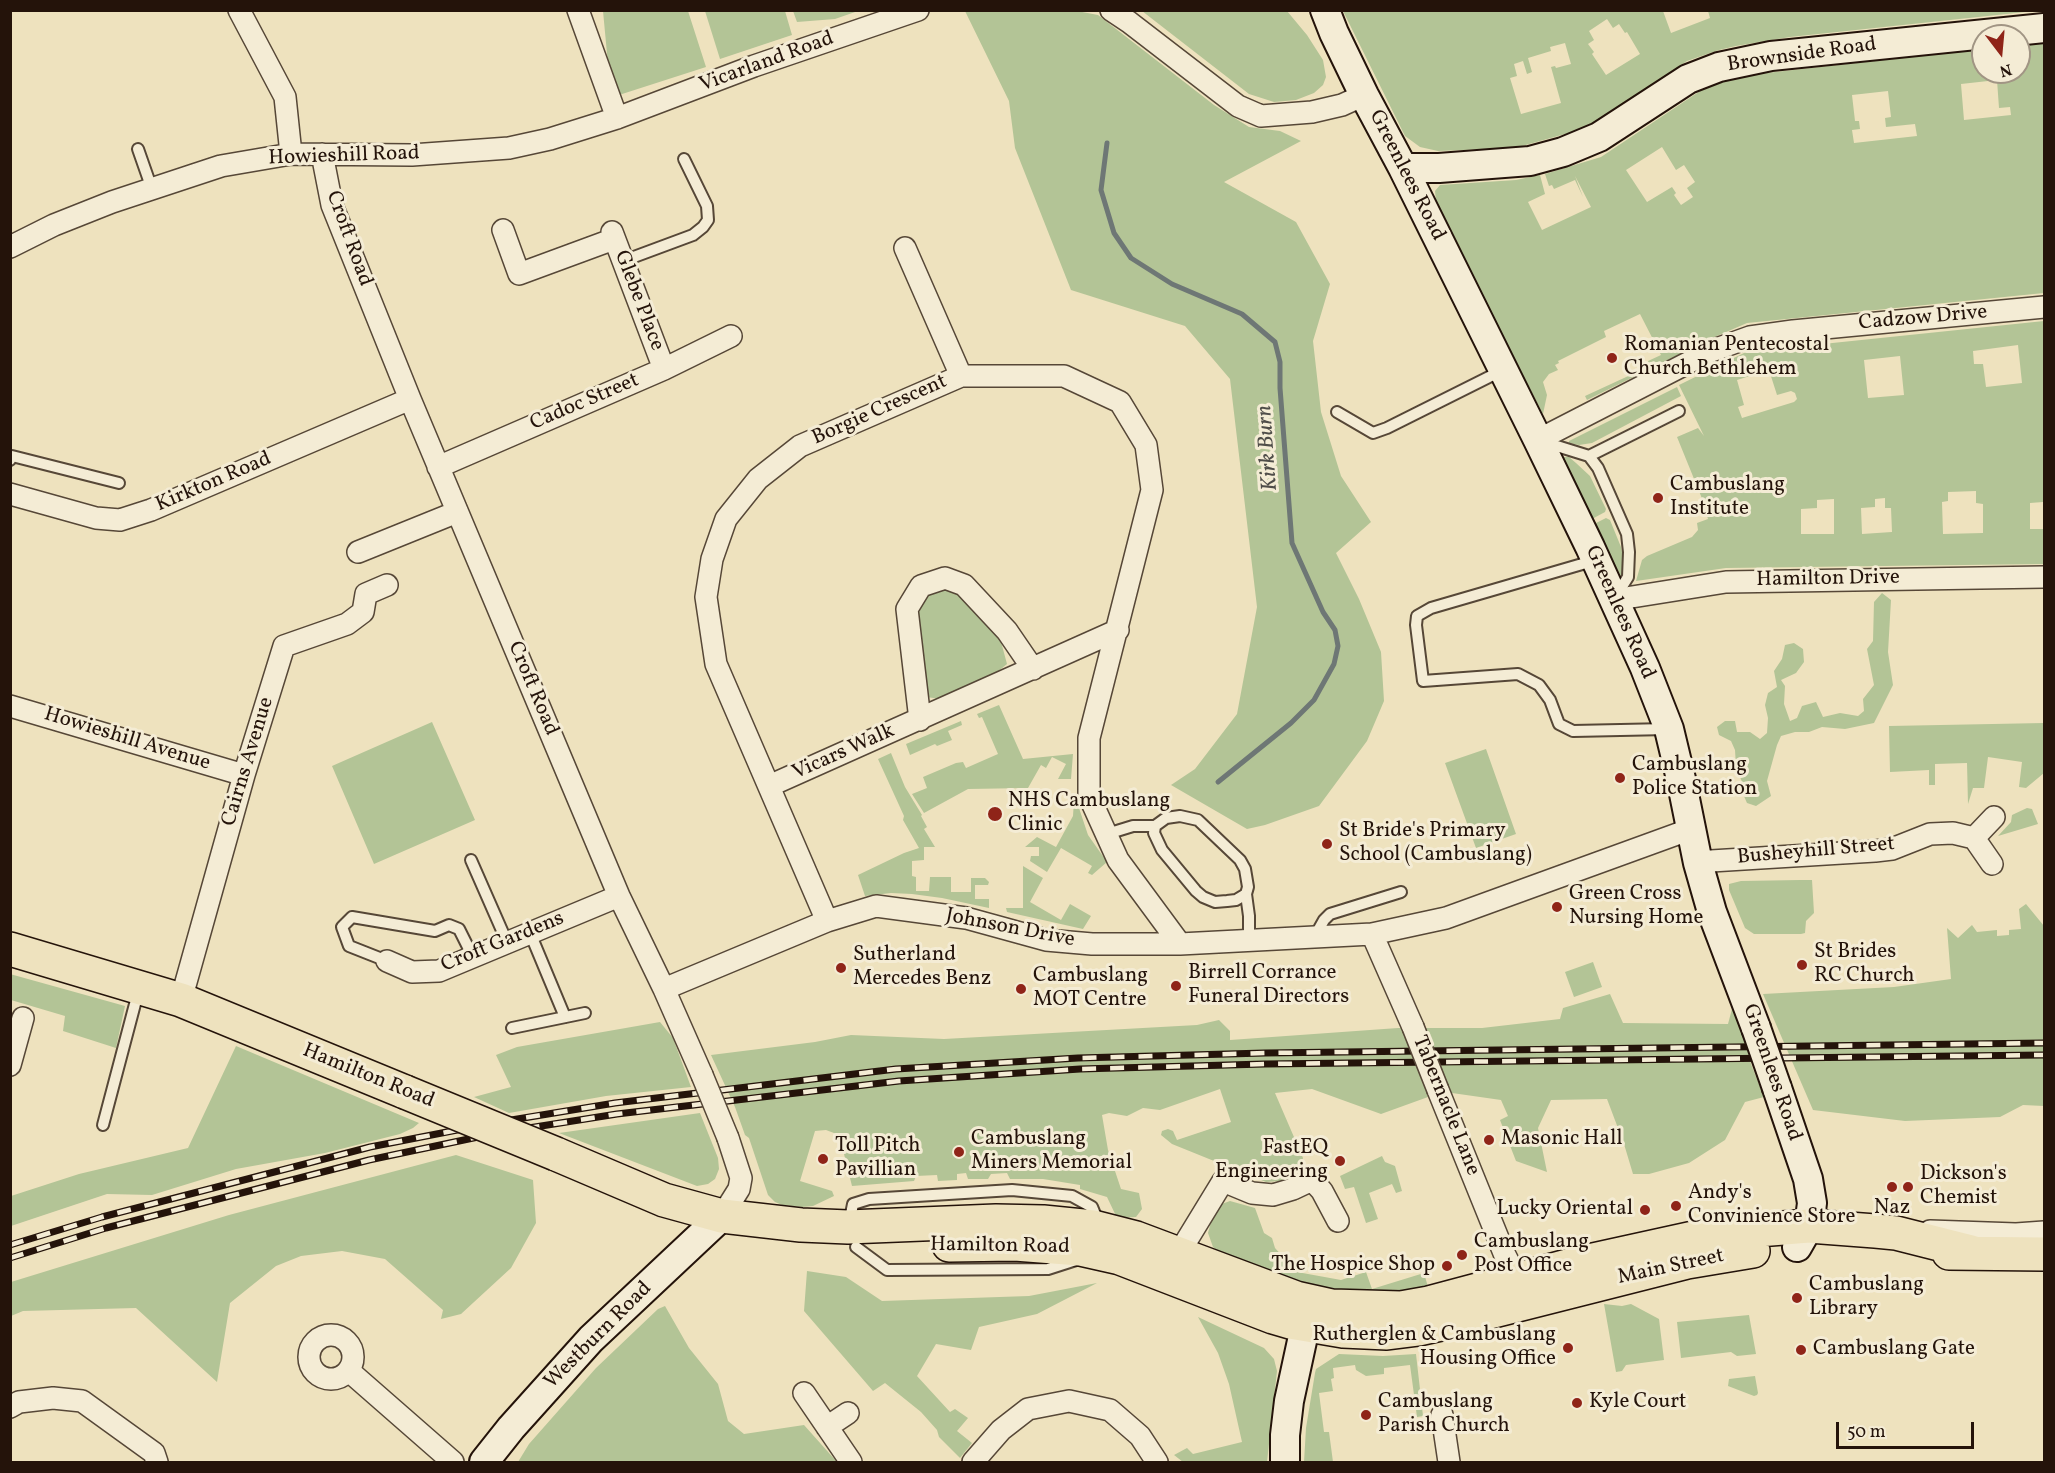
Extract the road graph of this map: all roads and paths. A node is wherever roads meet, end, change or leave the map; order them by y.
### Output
1 (239, 10) edge
2 (579, 10) edge
3 (918, 10) edge
4 (1111, 10) edge
5 (1325, 10) edge
6 (2044, 28) edge
7 (1364, 95) junction
8 (617, 118) junction
9 (138, 149) dead end
10 (291, 154) junction
11 (322, 154) junction
12 (684, 159) dead end
13 (1403, 168) junction
14 (152, 189) junction
15 (503, 230) dead end
16 (10, 247) edge
17 (905, 248) dead end
18 (623, 261) junction
19 (2044, 307) edge
20 (731, 336) dead end
21 (664, 369) junction
22 (1504, 370) junction
23 (961, 375) junction
24 (410, 399) junction
25 (1679, 411) dead end
26 (1337, 412) dead end
27 (1538, 440) junction
28 (1589, 456) junction
29 (10, 460) edge
30 (438, 467) junction
31 (119, 483) dead end
32 (10, 494) edge
33 (457, 512) junction
34 (358, 552) dead end
35 (1596, 560) junction
36 (2044, 577) edge
37 (387, 585) dead end
38 (1614, 600) junction
39 (1118, 630) junction
40 (1033, 669) junction
41 (10, 705) edge
42 (920, 720) junction
43 (1669, 729) junction
44 (244, 775) junction
45 (769, 786) junction
46 (1994, 817) dead end
47 (1155, 826) junction
48 (1691, 829) junction
49 (1107, 834) junction
50 (1974, 838) junction
51 (471, 860) dead end
52 (1698, 863) junction
53 (1992, 864) dead end
54 (1401, 892) dead end
55 (1246, 894) junction
56 (619, 896) junction
57 (827, 921) junction
58 (530, 933) junction
59 (1372, 934) junction
60 (1315, 936) junction
61 (1248, 940) junction
62 (507, 942) junction
63 (1180, 944) junction
64 (10, 949) edge
65 (473, 957) junction
66 (387, 961) joint
67 (142, 988) junction
68 (664, 989) junction
69 (182, 1000) junction
70 (585, 1014) dead end
71 (565, 1017) junction
72 (23, 1018) dead end
73 (512, 1028) dead end
74 (10, 1065) edge
75 (104, 1125) dead end
76 (722, 1216) junction
77 (1338, 1221) dead end
78 (2044, 1232) edge
79 (1896, 1233) junction
80 (852, 1237) junction
81 (1803, 1237) junction
82 (1099, 1241) junction
83 (1971, 1252) junction
84 (1179, 1253) junction
85 (2044, 1254) edge
86 (1517, 1279) junction
87 (1308, 1314) junction
88 (349, 1371) dead end
89 (804, 1393) dead end
90 (10, 1407) edge
91 (848, 1413) dead end
92 (1442, 1415) dead end
93 (827, 1427) junction
94 (157, 1462) edge
95 (453, 1462) edge
96 (484, 1462) edge
97 (851, 1462) edge
98 (973, 1462) edge
99 (1157, 1462) edge
100 (1285, 1462) edge
101 (1449, 1462) edge

1 - 10 street
2 - 8 street
3 - 8 street, Vicarland Road
4 - 7 street
5 - 7 main road, Greenlees Road
6 - 13 main road, Brownside Road
7 - 13 main road, Greenlees Road
8 - 11 street, Howieshill Road
9 - 14 lane
10 - 11 street, Howieshill Road
10 - 14 street, Howieshill Road
11 - 24 street, Croft Road
12 - 18 lane
13 - 22 main road, Greenlees Road
14 - 16 street, Howieshill Road
15 - 18 street, Glebe Place
17 - 23 street
18 - 21 street, Glebe Place
19 - 27 street, Cadzow Drive
20 - 21 street, Cadoc Street
21 - 30 street, Cadoc Street
22 - 26 lane
22 - 27 main road, Greenlees Road
23 - 39 street, Borgie Crescent
23 - 45 street, Borgie Crescent
24 - 30 street, Croft Road
24 - 32 street, Kirkton Road
25 - 28 lane
27 - 28 lane
27 - 35 main road, Greenlees Road
28 - 38 lane
29 - 31 lane
30 - 33 street, Croft Road
33 - 34 street
33 - 56 street, Croft Road
35 - 38 main road, Greenlees Road
35 - 43 lane
36 - 38 street, Hamilton Drive
37 - 44 street, Cairns Avenue
38 - 43 main road, Greenlees Road
39 - 40 street, Vicars Walk
39 - 49 street, Borgie Crescent
40 - 42 street, Vicars Walk
40 - 42 street, Vicars Walk
41 - 44 street, Howieshill Avenue
42 - 45 street, Vicars Walk
43 - 48 main road, Greenlees Road
44 - 69 street, Cairns Avenue
45 - 57 street, Borgie Crescent
46 - 50 street
47 - 49 lane
47 - 55 lane
47 - 55 lane
48 - 52 main road, Greenlees Road
48 - 59 street, Johnson Drive
49 - 63 street, Borgie Crescent
50 - 52 street, Busheyhill Street
50 - 53 street
51 - 62 lane
52 - 81 main road, Greenlees Road, bridge
54 - 60 lane
55 - 61 lane
56 - 58 street, Croft Gardens
56 - 68 street, Croft Road
57 - 63 street, Johnson Drive
57 - 68 street, Johnson Drive
58 - 62 street, Croft Gardens
58 - 71 lane
59 - 60 street, Johnson Drive
59 - 86 street, Tabernacle Lane, bridge
60 - 61 street, Johnson Drive
61 - 63 street, Johnson Drive
62 - 65 street, Croft Gardens
64 - 67 main road, Hamilton Road
65 - 66 street, Croft Gardens
65 - 66 lane
67 - 69 main road, Hamilton Road
67 - 75 lane
68 - 76 street, Croft Road, bridge
69 - 76 main road, Hamilton Road, bridge
70 - 71 lane
71 - 73 lane
72 - 74 street
76 - 80 main road, Hamilton Road
76 - 96 main road, Westburn Road
77 - 84 street
78 - 79 street, Main Street
79 - 81 main road, Main Street
79 - 83 main road, Main Street
80 - 82 main road, Hamilton Road
80 - 82 lane
81 - 83 main road, Main Street
81 - 86 main road, Main Street
81 - 87 main road, Main Street
82 - 84 main road, Hamilton Road
82 - 87 main road, Hamilton Road
83 - 85 main road, Main Street
84 - 87 main road, Hamilton Road
86 - 87 main road, Main Street
87 - 100 main road
88 - 95 street
89 - 93 street
90 - 94 street
91 - 93 street
92 - 101 street
93 - 97 street
98 - 99 street

